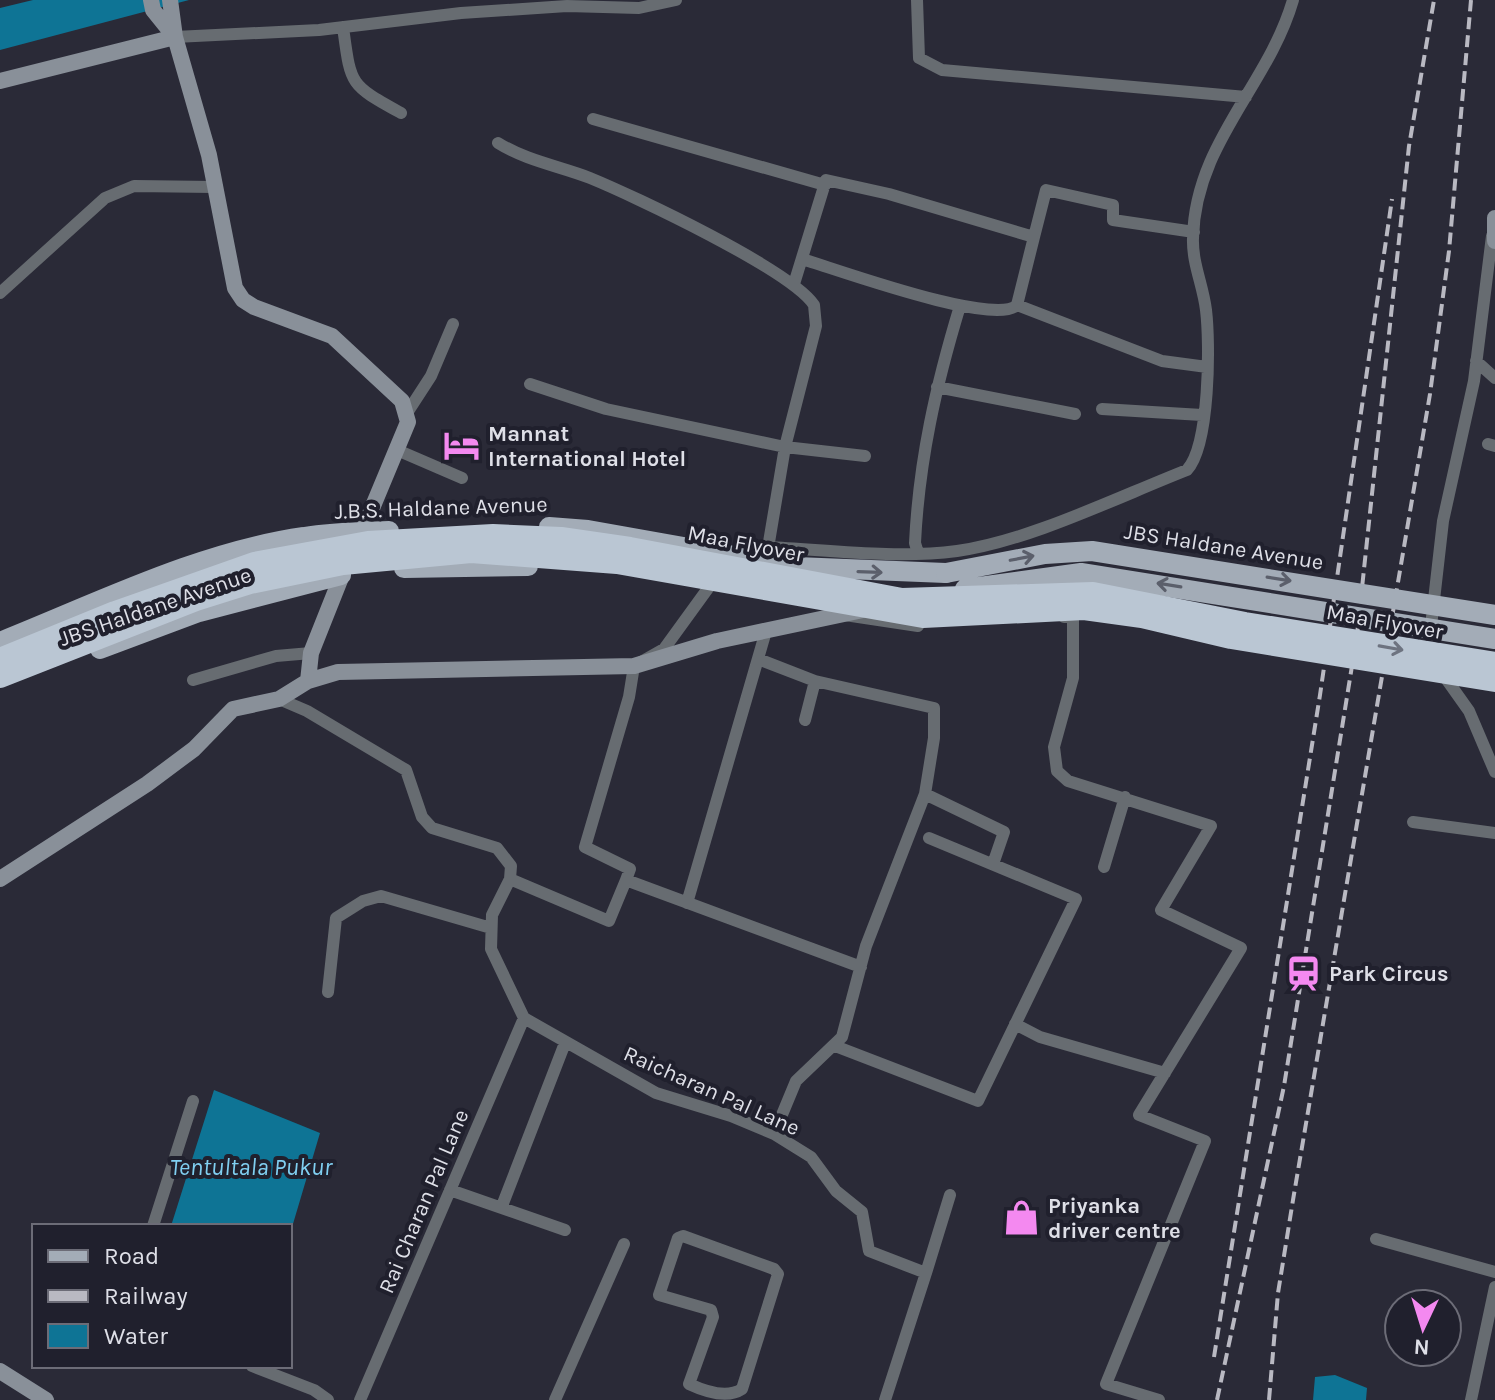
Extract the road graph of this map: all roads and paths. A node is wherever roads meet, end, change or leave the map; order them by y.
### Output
1 (676, 0) edge
2 (917, 0) edge
3 (1293, 0) edge
4 (170, 2) edge
5 (152, 5) edge
6 (343, 27) junction
7 (175, 37) junction
8 (0, 81) edge
9 (1246, 97) junction
10 (401, 113) dead end
11 (593, 119) dead end
12 (498, 143) dead end
13 (825, 185) junction
14 (214, 187) junction
15 (1495, 218) edge
16 (1194, 232) junction
17 (1034, 237) junction
18 (1494, 238) edge
19 (802, 259) junction
20 (794, 284) junction
21 (0, 293) edge
22 (1017, 305) junction
23 (960, 306) junction
24 (453, 324) dead end
25 (1476, 361) junction
26 (1207, 367) junction
27 (1495, 378) edge
28 (530, 384) dead end
29 (937, 387) junction
30 (1102, 409) dead end
31 (407, 413) junction
32 (1075, 414) dead end
33 (1202, 415) junction
34 (785, 447) junction
35 (397, 450) junction
36 (865, 456) dead end
37 (462, 478) dead end
38 (363, 531) junction
39 (715, 553) junction
40 (918, 553) junction
41 (766, 555) junction
42 (341, 575) junction
43 (948, 583) junction
44 (709, 587) junction
45 (758, 593) junction
46 (921, 595) junction
47 (842, 615) junction
48 (1495, 615) edge
49 (766, 631) junction
50 (1495, 639) edge
51 (0, 642) edge
52 (311, 653) junction
53 (0, 659) edge
54 (758, 659) junction
55 (1495, 663) edge
56 (634, 666) junction
57 (0, 677) edge
58 (193, 680) dead end
59 (308, 681) junction
60 (815, 681) junction
61 (1495, 681) edge
62 (0, 688) edge
63 (279, 699) junction
64 (805, 720) dead end
65 (1495, 772) edge
66 (925, 794) junction
67 (1125, 797) junction
68 (1413, 822) dead end
69 (1495, 833) edge
70 (929, 838) dead end
71 (993, 864) junction
72 (1104, 867) dead end
73 (0, 879) edge
74 (510, 879) junction
75 (626, 880) junction
76 (687, 903) junction
77 (491, 928) junction
78 (861, 967) junction
79 (328, 992) dead end
80 (524, 1018) junction
81 (1015, 1024) junction
82 (565, 1043) junction
83 (835, 1046) junction
84 (1165, 1073) junction
85 (193, 1101) dead end
86 (774, 1134) junction
87 (450, 1190) junction
88 (950, 1195) dead end
89 (502, 1206) junction
90 (154, 1224) edge
91 (565, 1230) dead end
92 (1376, 1239) dead end
93 (624, 1244) dead end
94 (1495, 1272) edge
95 (926, 1273) junction
96 (1495, 1287) edge
97 (257, 1368) edge
98 (0, 1371) edge
99 (715, 1396) edge
100 (46, 1400) edge
101 (328, 1400) edge
102 (360, 1400) edge
103 (555, 1400) edge
104 (885, 1400) edge
105 (1159, 1400) edge
106 (1471, 1400) edge

1 - 6 street
2 - 9 street
3 - 9 street
4 - 7 street
5 - 7 street
6 - 7 street
6 - 10 street
7 - 8 street
7 - 14 street
9 - 16 street
11 - 13 street
12 - 20 street
13 - 17 street
13 - 19 street
14 - 21 street
14 - 31 street
15 - 18 street
16 - 17 street
16 - 26 street
17 - 22 street
18 - 25 street
19 - 20 street
19 - 23 street
20 - 34 street
22 - 23 street
22 - 26 street
23 - 29 street
24 - 31 street
25 - 27 street
25 - 65 street
26 - 33 street
28 - 34 street
29 - 32 street
29 - 40 street
30 - 33 street
31 - 35 street
33 - 40 street
34 - 36 street
34 - 41 street
35 - 37 street
35 - 38 street
38 - 39 main road, J.B.S. Haldane Avenue
38 - 42 street
38 - 51 main road, J.B.S. Haldane Avenue
39 - 41 main road, J.B.S. Haldane Avenue
39 - 44 street
40 - 41 street
41 -> 43 main road, J.B.S. Haldane Avenue
41 - 45 street
42 - 44 main road, JBS Haldane Avenue
42 - 52 street
42 - 62 main road, JBS Haldane Avenue
43 - 46 main road, JBS Haldane Avenue
43 -> 48 main road, JBS Haldane Avenue, bridge
50 -> 43 main road, J.B.S. Haldane Avenue, bridge
44 - 45 main road, JBS Haldane Avenue
44 - 56 street
45 - 46 main road, JBS Haldane Avenue
46 - 47 street
47 - 49 street
47 - 67 street
49 - 54 street
49 - 56 street
52 - 58 street
52 - 59 street
53 -> 55 highway, Maa Flyover, bridge
54 - 60 street
54 - 76 street
56 - 59 street
56 - 75 street
57 - 61 highway, Maa Flyover, bridge
59 - 63 street
60 - 64 street
60 - 66 street
63 - 73 street
63 - 74 street
66 - 71 street
66 - 78 street
67 - 72 street
67 - 84 street
68 - 69 street
70 - 71 street
71 - 81 street
74 - 75 street
74 - 77 street
75 - 76 street
76 - 78 street
77 - 79 street
77 - 80 street
78 - 83 street
80 - 82 street, Raicharan Pal Lane
80 - 87 street, Rai Charan Pal Lane
81 - 83 street
81 - 84 street
82 - 86 street, Raicharan Pal Lane
82 - 89 street
83 - 86 street
84 - 105 street
85 - 90 street
86 - 95 street, Raicharan Pal Lane
87 - 89 street
87 - 102 street, Rai Charan Pal Lane
88 - 95 street
89 - 91 street
92 - 94 street
93 - 103 street
95 - 104 street
96 - 106 street
97 - 101 street
98 - 100 street
99 - 99 street

